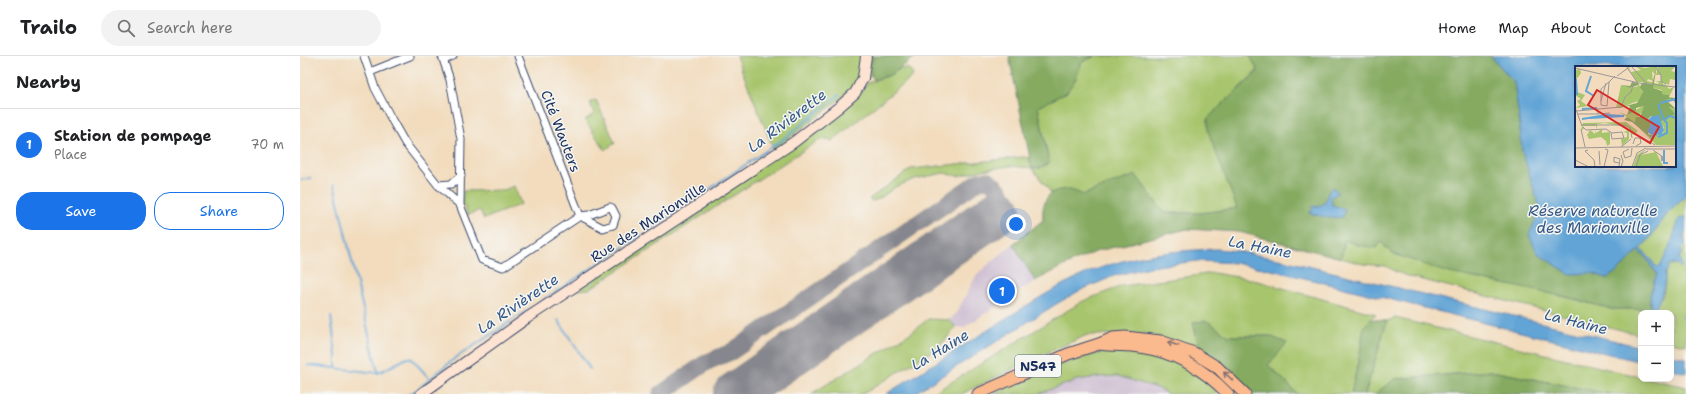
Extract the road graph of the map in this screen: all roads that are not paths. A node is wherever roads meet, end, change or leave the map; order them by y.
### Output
1 (364, 56) edge
2 (410, 56) edge
3 (453, 56) edge
4 (518, 56) edge
5 (866, 56) edge
6 (443, 58) edge
7 (370, 72) junction
8 (461, 176) junction
9 (438, 185) junction
10 (460, 205) junction
11 (580, 216) junction
12 (1099, 344) junction
13 (421, 394) edge
14 (978, 394) edge
15 (1228, 394) edge
16 (1245, 394) edge

1 - 7 street
2 - 7 street
3 - 6 street
4 - 11 street, Cité Wauters
5 - 13 street, Rue des Marionville
6 - 8 street
7 - 9 street
8 - 9 street
8 - 10 street
9 - 10 street
10 - 11 street
11 - 11 street
12 - 14 main road, N547
12 - 15 main road, N547
16 -> 12 main road, N547

